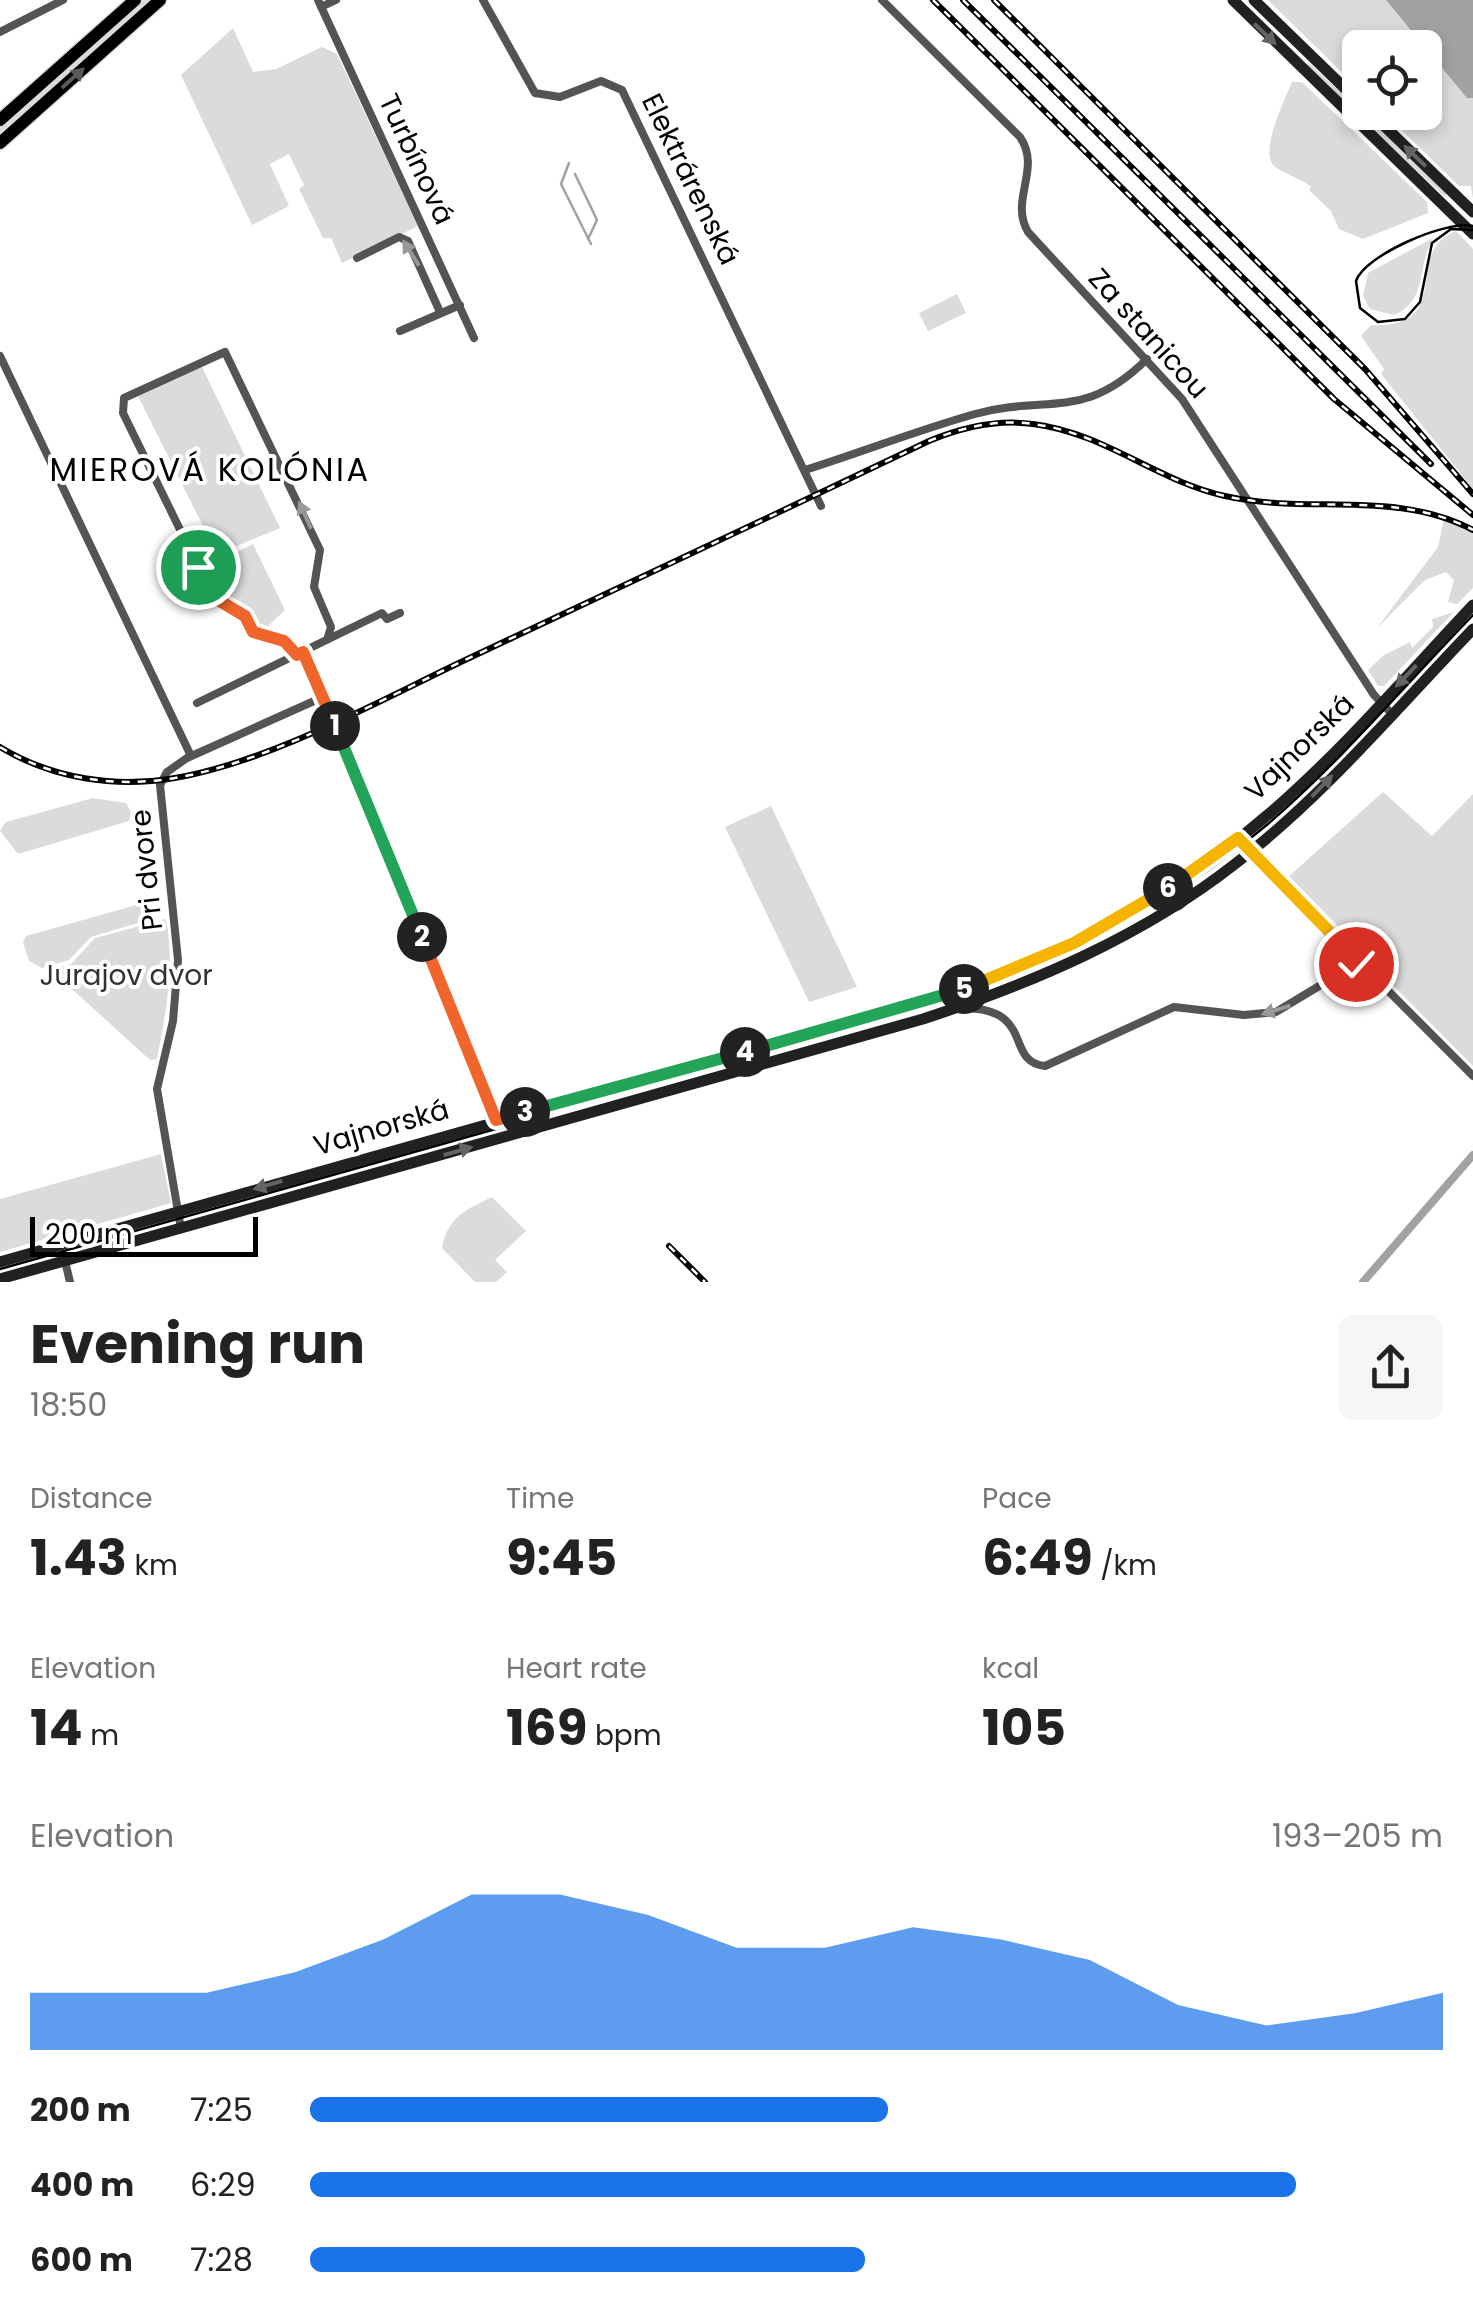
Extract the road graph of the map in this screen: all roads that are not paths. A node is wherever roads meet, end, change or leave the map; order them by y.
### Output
1 (135, 0) edge
2 (160, 0) edge
3 (336, 0) edge
4 (483, 0) edge
5 (882, 0) edge
6 (1234, 0) edge
7 (1254, 0) edge
8 (56, 2) edge
9 (319, 4) edge
10 (0, 32) edge
11 (1342, 86) edge
12 (0, 120) edge
13 (1389, 130) edge
14 (0, 142) edge
15 (1473, 212) edge
16 (1473, 234) edge
17 (358, 258) dead end
18 (460, 305) junction
19 (440, 312) junction
20 (400, 331) dead end
21 (474, 338) dead end
22 (0, 356) edge
23 (1147, 359) junction
24 (805, 470) junction
25 (821, 506) dead end
26 (1473, 605) edge
27 (400, 613) dead end
28 (1473, 629) edge
29 (327, 640) junction
30 (300, 653) junction
31 (323, 696) junction
32 (1380, 703) junction
33 (197, 704) dead end
34 (1392, 714) junction
35 (191, 756) junction
36 (1238, 838) junction
37 (1250, 852) junction
38 (1359, 962) junction
39 (956, 1008) junction
40 (1473, 1076) edge
41 (496, 1120) junction
42 (177, 1211) junction
43 (181, 1229) junction
44 (65, 1261) junction
45 (0, 1262) edge
46 (0, 1279) edge
47 (70, 1282) edge

1 - 12 main road
14 -> 2 main road
3 - 9 street
4 - 24 street, Elektrárenská
5 - 23 street, Za stanicou
6 -> 16 main road
7 - 11 main road
8 - 10 street
9 - 18 street, Turbínová
15 -> 13 main road
19 -> 17 street
18 - 19 street
18 - 21 street, Turbínová
19 - 20 street
22 - 35 street
23 - 24 street
23 - 32 street, Za stanicou
24 - 25 street, Elektrárenská
26 -> 32 main road, Vajnorská
27 - 29 street
28 - 34 main road, Vajnorská
29 - 30 street
29 -> 30 street
30 - 31 street
30 - 33 street
31 - 35 street
31 - 41 street
32 - 34 street, Za stanicou
32 - 36 main road, Vajnorská
37 -> 34 main road, Vajnorská
35 - 42 street, Pri dvore
36 - 37 main road
36 - 41 main road, Vajnorská
37 - 38 street
37 - 39 main road, Vajnorská
38 -> 39 street
38 - 40 street
43 -> 39 main road, Vajnorská
41 -> 42 main road, Vajnorská
42 - 43 street, Pri dvore
42 - 45 main road, Vajnorská
43 - 44 main road, Vajnorská
44 - 46 main road, Vajnorská
44 - 47 street

